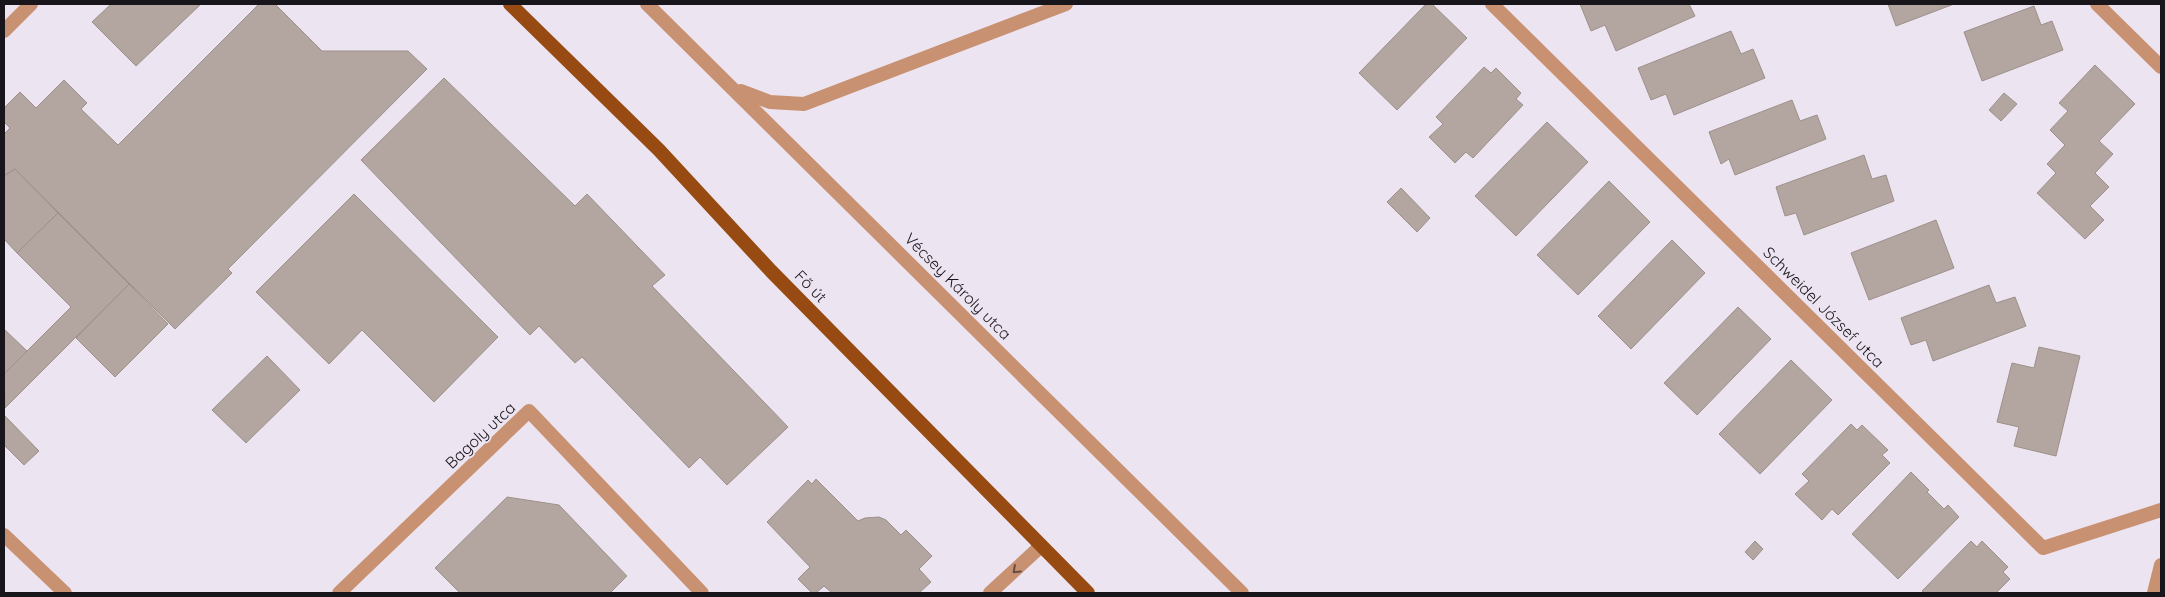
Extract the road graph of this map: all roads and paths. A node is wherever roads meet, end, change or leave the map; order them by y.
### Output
1 (31, 4) edge
2 (510, 4) edge
3 (647, 4) edge
4 (1066, 4) edge
5 (1492, 4) edge
6 (2097, 4) edge
7 (4, 31) edge
8 (2161, 67) edge
9 (735, 90) junction
10 (2161, 510) edge
11 (4, 535) edge
12 (1041, 546) junction
13 (2161, 565) edge
14 (65, 593) edge
15 (339, 593) edge
16 (702, 593) edge
17 (990, 593) edge
18 (1088, 593) edge
19 (1242, 593) edge
20 (2154, 593) edge

1 - 7 street
2 - 12 main road, Fő út
3 - 9 street, Vécsey Károly utca
4 - 9 street
5 - 10 street, Schweidel József utca
6 - 8 street
9 - 19 street, Vécsey Károly utca
11 - 14 street
12 -> 17 street
12 - 18 main road, Fő út
13 - 20 street
15 - 16 street, Bagoly utca

